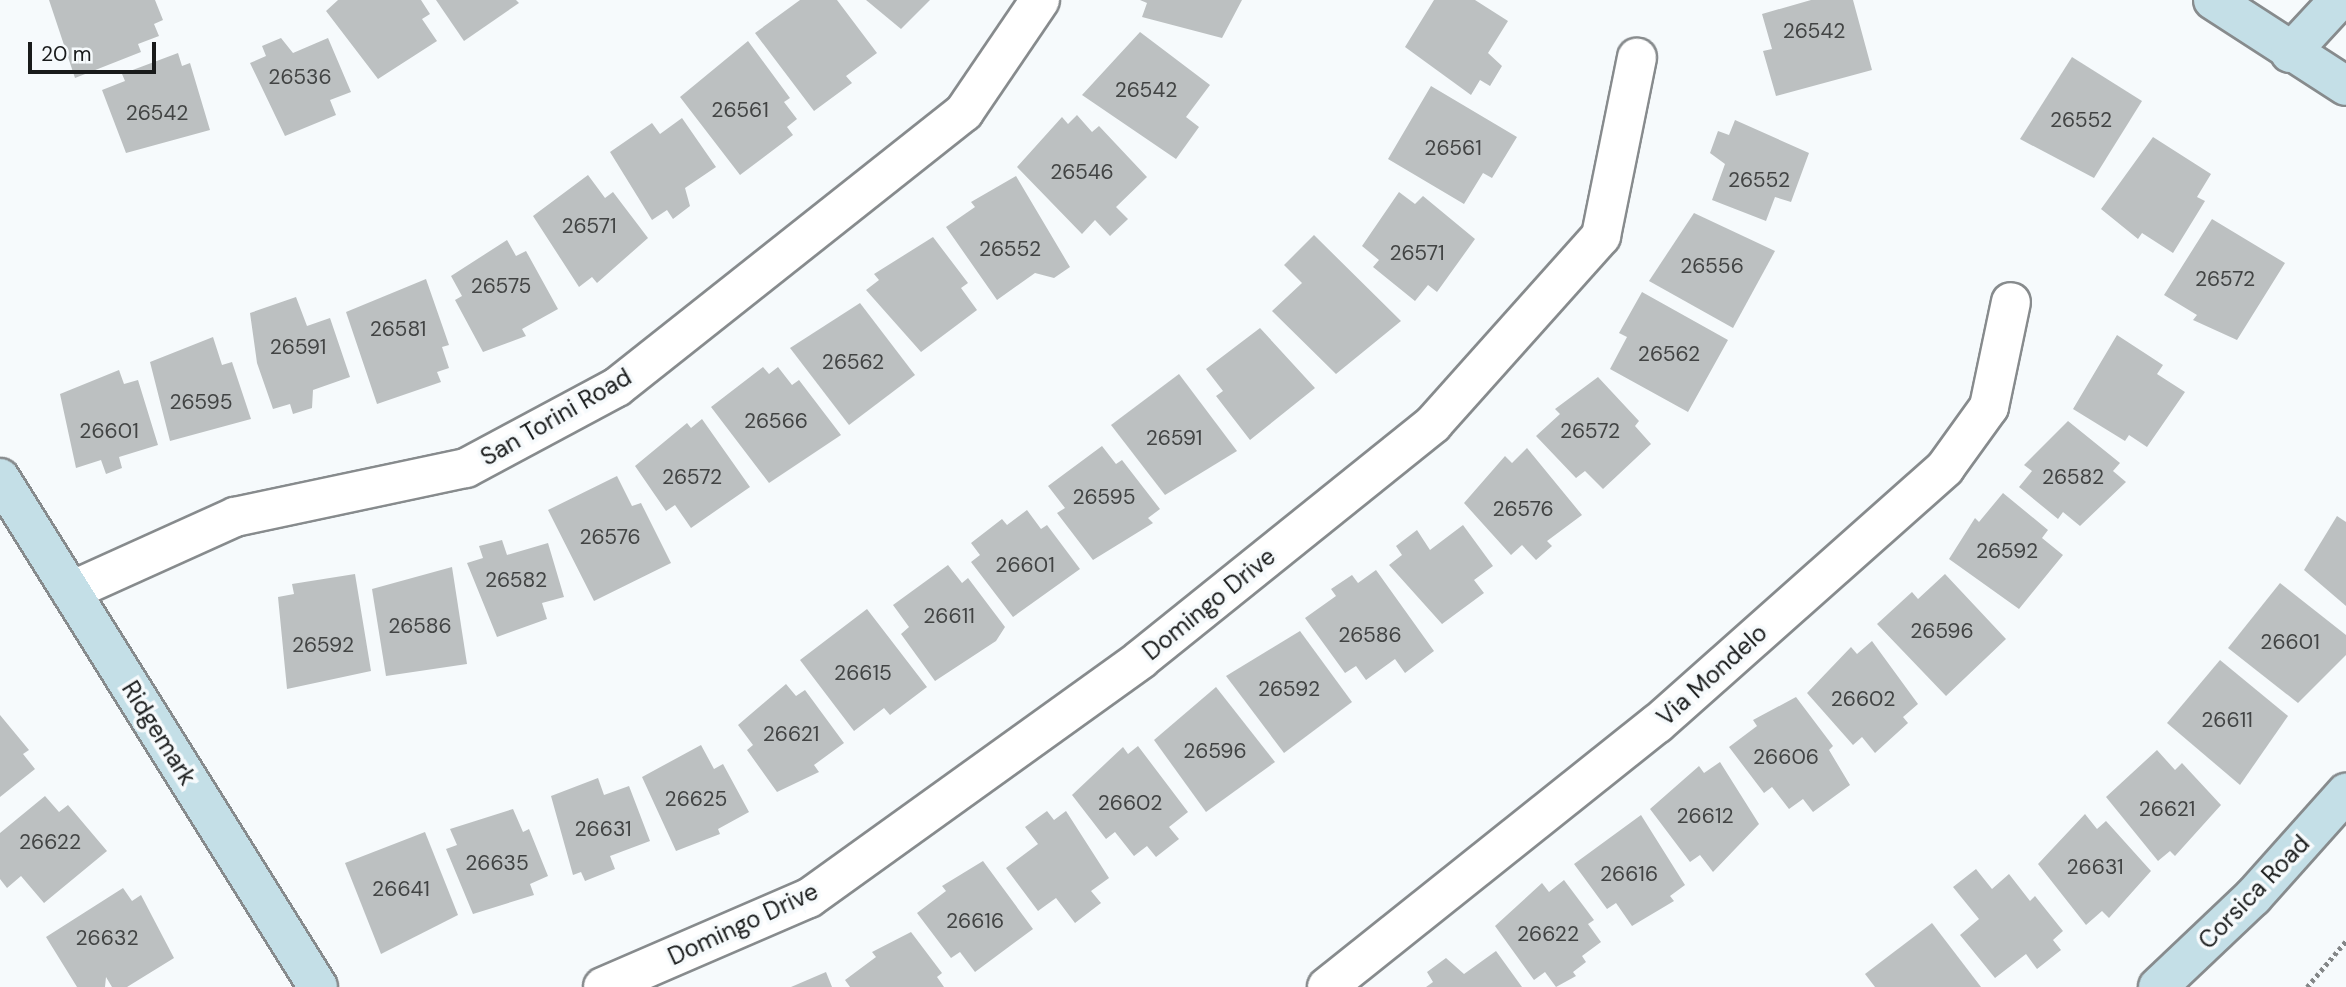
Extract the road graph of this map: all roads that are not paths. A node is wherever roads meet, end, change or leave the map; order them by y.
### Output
1 (1040, 0) edge
2 (2213, 0) edge
3 (2339, 0) edge
4 (2290, 53) junction
5 (1637, 58) dead end
6 (2346, 86) edge
7 (2011, 302) dead end
8 (0, 478) edge
9 (71, 591) junction
10 (2346, 793) edge
11 (318, 987) edge
12 (603, 987) edge
13 (1327, 987) edge
14 (2158, 987) edge

1 - 9 street, San Torini Road
2 - 4 street
3 - 4 street
4 - 6 street
5 - 12 street, Domingo Drive
7 - 13 street, Via Mondelo
8 - 9 street, Ridgemark
9 - 11 street, Ridgemark
10 - 14 street, Corsica Road

